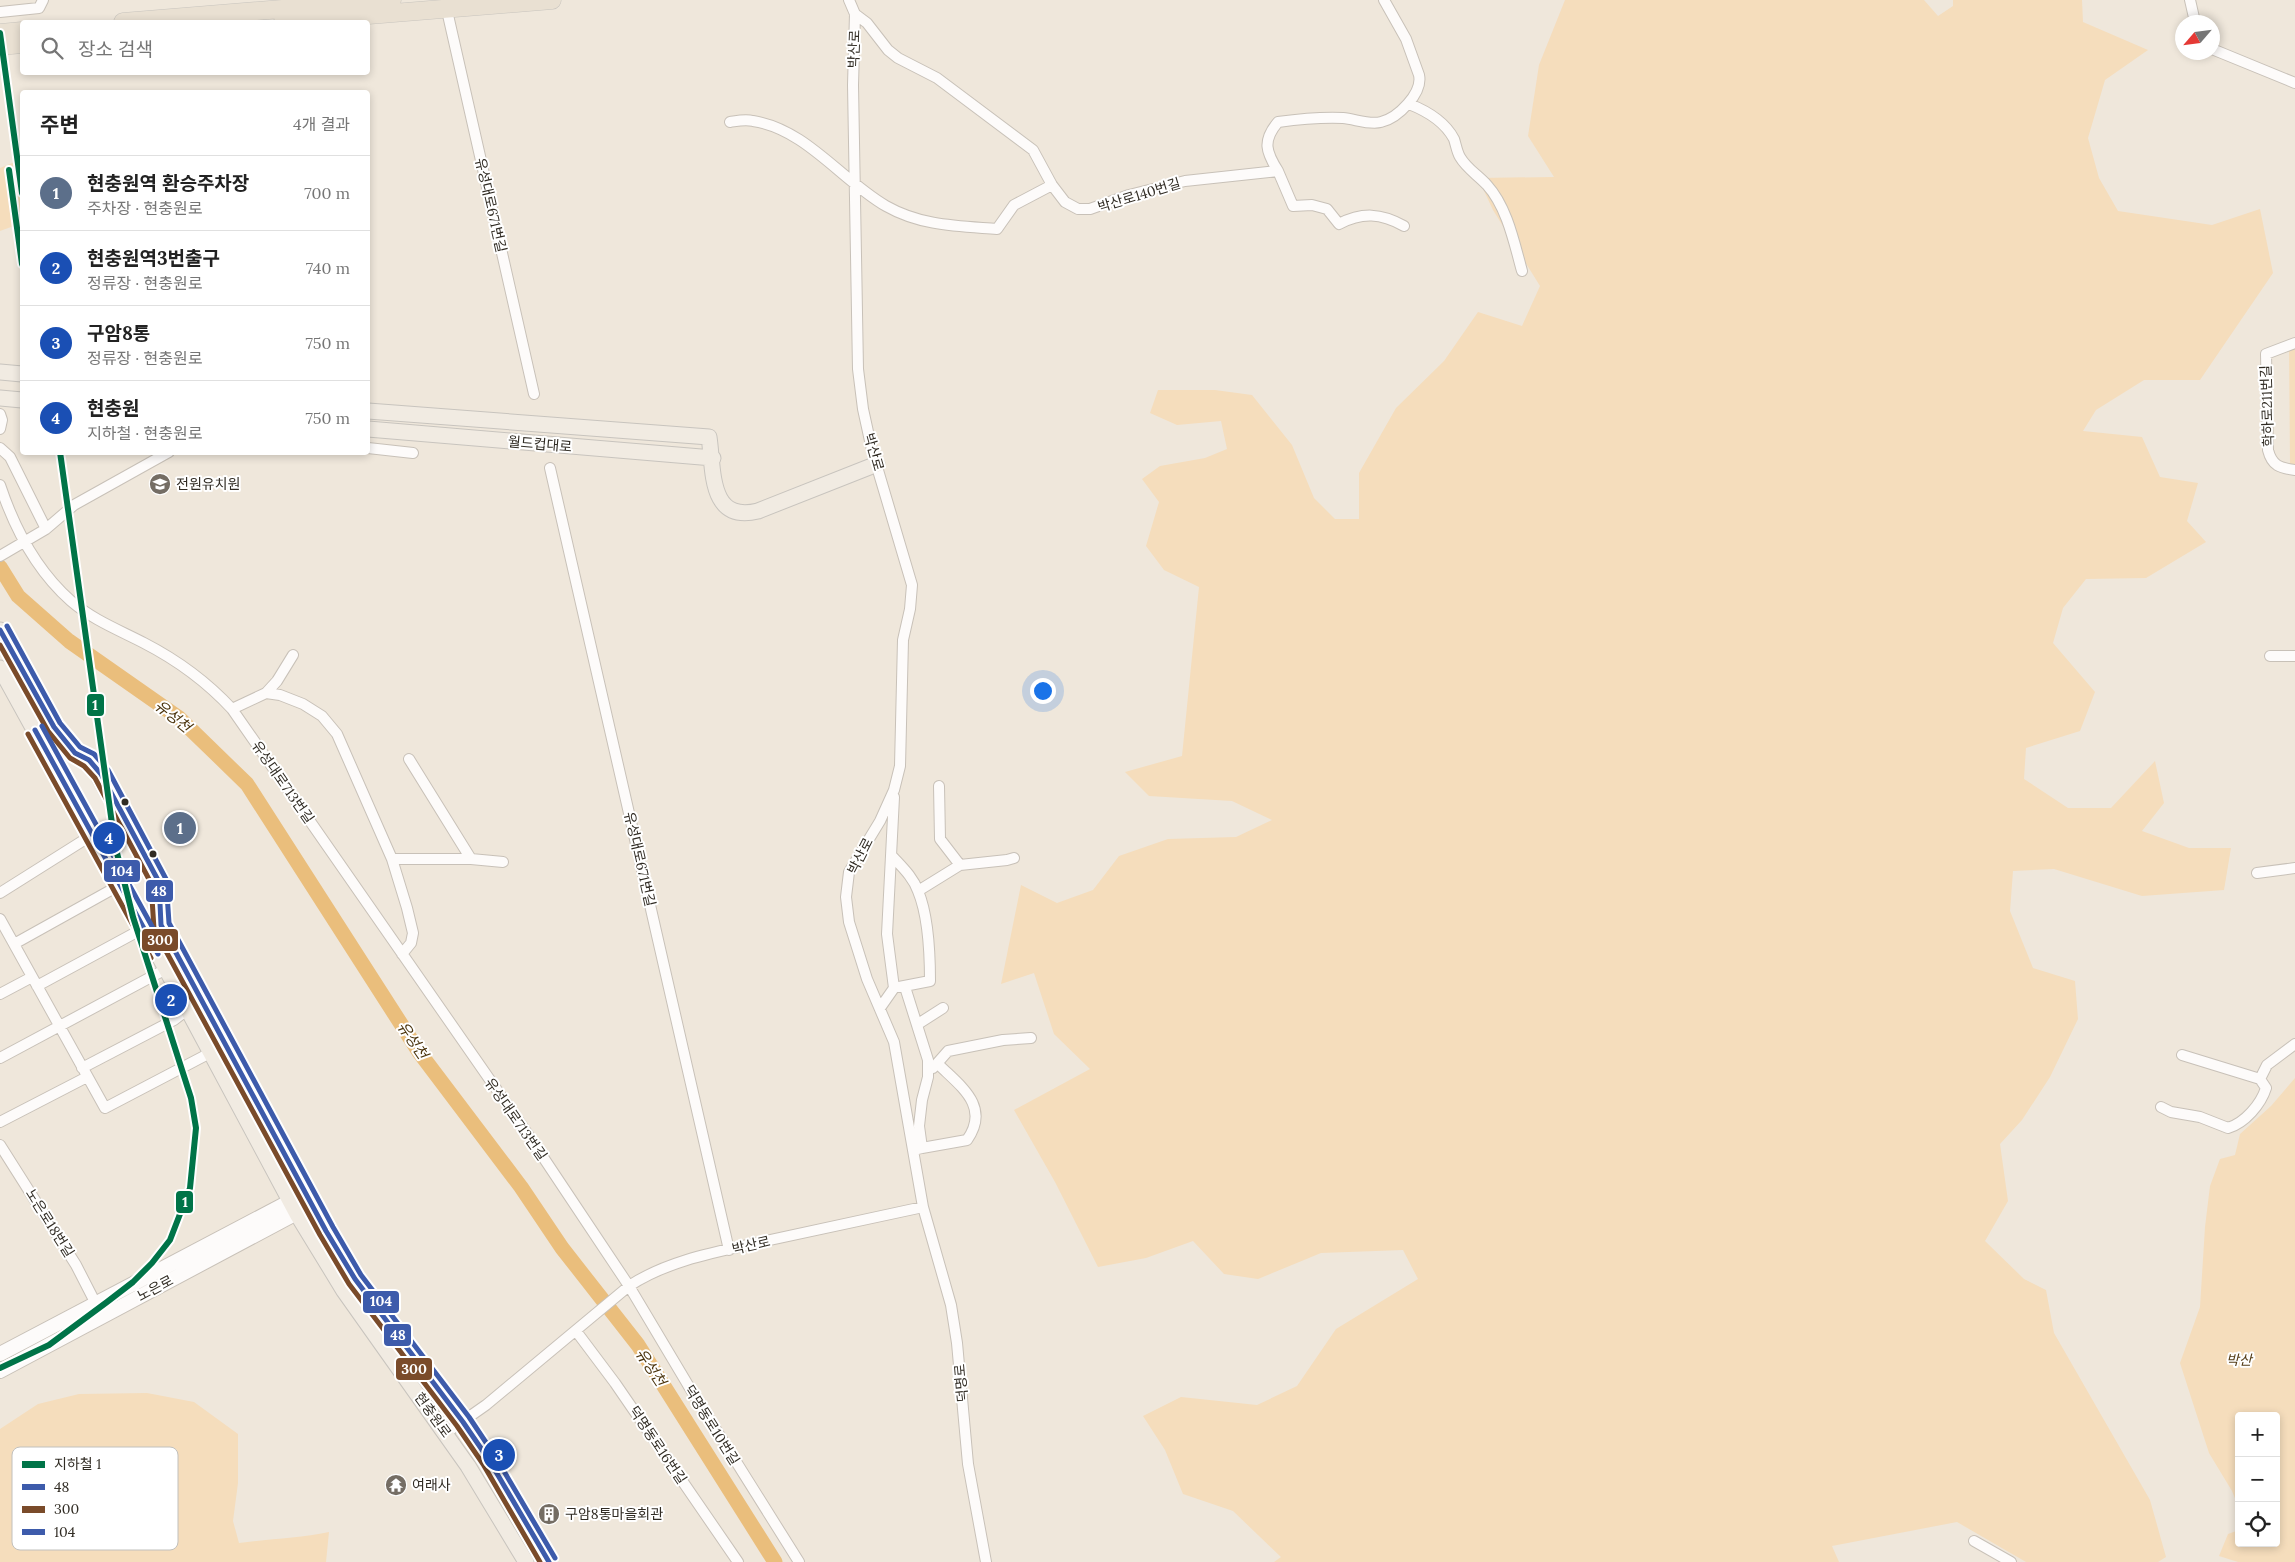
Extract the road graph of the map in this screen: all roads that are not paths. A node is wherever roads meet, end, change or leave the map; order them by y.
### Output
1 (43, 0) edge
2 (392, 0) edge
3 (552, 0) edge
4 (849, 0) edge
5 (1384, 0) edge
6 (2190, 0) edge
7 (0, 12) edge
8 (856, 14) junction
9 (448, 15) dead end
10 (2193, 15) edge
11 (147, 20) edge
12 (307, 20) edge
13 (20, 31) edge
14 (0, 33) edge
15 (20, 44) edge
16 (0, 46) edge
17 (2220, 52) edge
18 (2295, 82) edge
19 (1409, 104) junction
20 (730, 122) dead end
21 (1278, 171) junction
22 (854, 183) junction
23 (1052, 185) junction
24 (1404, 226) dead end
25 (1522, 270) dead end
26 (2295, 343) edge
27 (0, 372) edge
28 (20, 374) edge
29 (534, 394) dead end
30 (0, 398) edge
31 (20, 400) edge
32 (370, 411) edge
33 (0, 414) edge
34 (0, 429) edge
35 (370, 429) edge
36 (0, 448) edge
37 (370, 448) edge
38 (413, 453) dead end
39 (164, 455) edge
40 (712, 458) junction
41 (877, 464) junction
42 (550, 468) dead end
43 (2295, 470) edge
44 (0, 485) edge
45 (46, 529) junction
46 (23, 543) junction
47 (0, 556) edge
48 (0, 630) edge
49 (0, 654) edge
50 (293, 656) dead end
51 (2270, 656) dead end
52 (2295, 656) edge
53 (0, 668) edge
54 (266, 693) junction
55 (232, 709) junction
56 (45, 710) junction
57 (409, 759) dead end
58 (939, 786) dead end
59 (894, 790) junction
60 (92, 835) junction
61 (892, 856) junction
62 (1014, 858) dead end
63 (392, 859) junction
64 (471, 859) junction
65 (503, 862) dead end
66 (960, 865) junction
67 (2295, 868) edge
68 (2257, 873) dead end
69 (120, 885) junction
70 (918, 891) junction
71 (0, 893) edge
72 (0, 919) edge
73 (144, 928) junction
74 (14, 944) junction
75 (402, 954) junction
76 (166, 969) junction
77 (34, 982) junction
78 (905, 986) junction
79 (894, 988) junction
80 (0, 994) edge
81 (880, 1008) junction
82 (943, 1008) dead end
83 (187, 1010) junction
84 (918, 1024) junction
85 (59, 1027) junction
86 (1031, 1038) dead end
87 (2295, 1044) edge
88 (210, 1053) junction
89 (2182, 1055) dead end
90 (0, 1058) edge
91 (938, 1064) junction
92 (84, 1072) junction
93 (928, 1072) junction
94 (2260, 1079) junction
95 (2161, 1108) dead end
96 (0, 1122) edge
97 (0, 1145) edge
98 (918, 1149) junction
99 (301, 1204) junction
100 (923, 1206) junction
101 (728, 1250) junction
102 (627, 1287) junction
103 (96, 1304) junction
104 (576, 1331) junction
105 (0, 1354) edge
106 (0, 1371) edge
107 (463, 1422) junction
108 (446, 1432) junction
109 (1974, 1542) dead end
110 (526, 1562) edge
111 (549, 1562) edge
112 (738, 1562) edge
113 (799, 1562) edge
114 (986, 1562) edge
115 (2011, 1562) edge

1 - 7 street
2 - 11 highway
3 - 12 highway
4 - 8 street, 박산로
5 - 19 street
6 - 10 street
8 - 22 street, 박산로
8 - 23 street, 박산로140번길
9 - 29 street, 유성대로671번길
13 - 14 highway
15 - 16 highway
17 - 18 street
19 - 21 street
19 - 25 street
20 - 22 street
21 - 23 street, 박산로140번길
21 - 24 street
22 - 23 street
22 - 41 street, 박산로
26 - 43 street, 학하로211번길
27 - 28 main road
30 - 31 main road
32 - 40 main road, 월드컵대로
33 - 34 street
35 - 40 main road, 월드컵대로
36 - 45 street
37 - 38 street
39 - 45 street
40 - 41 main road
41 - 59 street, 박산로
42 - 101 street, 유성대로671번길
44 - 46 street, 유성대로713번길
45 - 46 street
46 - 47 street
46 - 55 street, 유성대로713번길
48 - 56 main road, 현충원로
49 - 56 main road
50 - 54 street
51 - 52 street
53 - 60 main road, 현충원로
54 - 55 street
54 - 63 street
55 - 75 street, 유성대로713번길
56 - 99 main road, 현충원로
57 - 64 street
58 - 66 street
59 - 61 street
59 - 81 street, 박산로
60 - 69 main road, 현충원로
60 - 71 street
61 - 70 street
61 - 79 street
62 - 66 street
63 - 64 street
63 - 75 street
64 - 65 street
66 - 70 street
67 - 68 street
69 - 73 main road, 현충원로
69 - 74 street
70 - 78 street
72 - 74 street
73 - 76 main road, 현충원로
73 - 77 street
74 - 77 street
75 - 102 street, 유성대로713번길
76 - 83 main road, 현충원로
76 - 85 street
77 - 80 street
77 - 85 street
78 - 79 street
78 - 84 street
79 - 81 street
81 - 98 street, 박산로
82 - 84 street
83 - 88 main road, 현충원로
83 - 92 street
84 - 93 street
85 - 90 street
85 - 92 street
86 - 91 street
87 - 94 street
88 - 92 street
88 - 99 main road, 현충원로
89 - 94 street
91 - 93 street
91 - 98 street
92 - 96 street
93 - 98 street
94 - 95 street
97 - 103 street, 노은로18번길
98 - 100 street, 박산로
99 - 103 street, 노은로
99 - 106 street, 노은로
99 - 107 main road, 현충원로
99 - 108 main road, 현충원로
100 - 101 street, 박산로
100 - 114 street, 덕명로
101 - 102 street, 박산로
102 - 104 street, 박산로
102 - 113 street, 덕명동로10번길
103 - 105 street, 노은로
104 - 107 street, 박산로
104 - 112 street, 덕명동로16번길
107 - 108 street, 박산로
107 - 111 main road, 현충원로
108 - 110 main road, 현충원로
109 - 115 street

